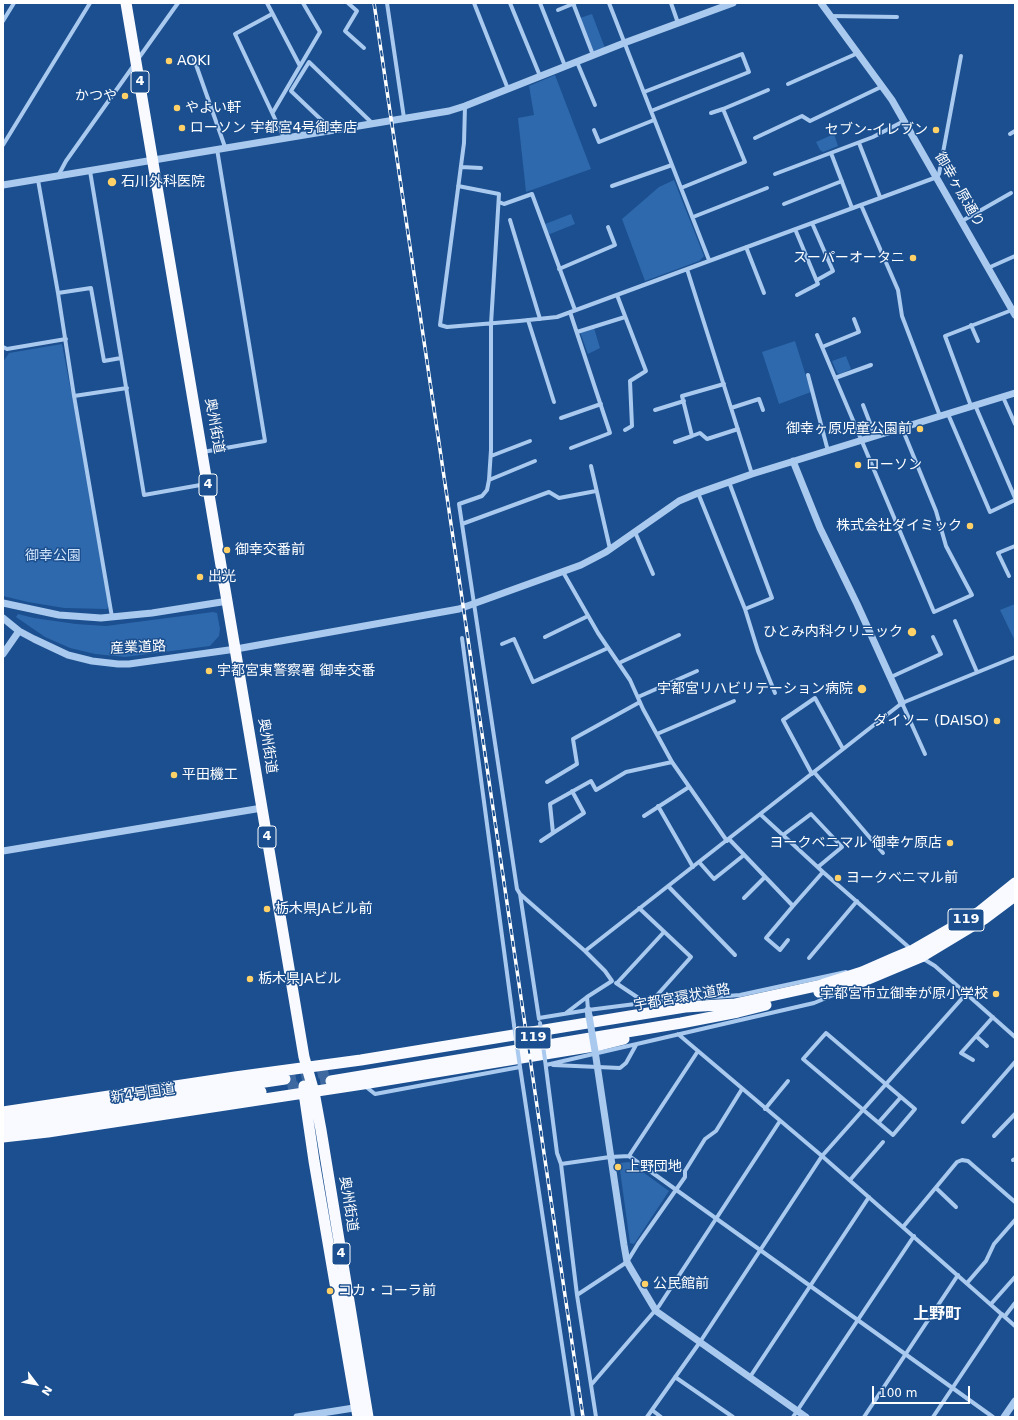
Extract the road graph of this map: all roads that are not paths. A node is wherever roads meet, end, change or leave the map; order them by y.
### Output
1 (14, 3) edge
2 (90, 3) edge
3 (126, 3) edge
4 (178, 3) edge
5 (266, 3) edge
6 (303, 3) edge
7 (348, 3) edge
8 (387, 3) edge
9 (474, 3) edge
10 (510, 3) edge
11 (540, 3) edge
12 (574, 3) edge
13 (609, 3) edge
14 (671, 3) edge
15 (733, 3) edge
16 (821, 3) edge
17 (558, 10) dead end
18 (272, 14) junction
19 (830, 16) junction
20 (897, 17) dead end
21 (3, 21) edge
22 (678, 23) junction
23 (624, 43) junction
24 (364, 48) dead end
25 (858, 53) junction
26 (593, 55) junction
27 (961, 56) dead end
28 (194, 59) dead end
29 (136, 62) junction
30 (577, 62) junction
31 (300, 66) junction
32 (565, 66) junction
33 (540, 76) junction
34 (788, 84) dead end
35 (883, 86) junction
36 (508, 89) junction
37 (768, 90) dead end
38 (644, 92) junction
39 (595, 105) dead end
40 (466, 106) junction
41 (723, 109) junction
42 (651, 111) junction
43 (273, 112) junction
44 (711, 114) dead end
45 (404, 118) junction
46 (654, 120) junction
47 (904, 120) junction
48 (372, 123) junction
49 (332, 130) junction
50 (594, 130) dead end
51 (1015, 131) edge
52 (1010, 134) dead end
53 (284, 138) junction
54 (755, 138) dead end
55 (859, 142) junction
56 (3, 145) edge
57 (221, 148) junction
58 (831, 153) junction
59 (153, 161) junction
60 (672, 165) junction
61 (461, 167) junction
62 (482, 168) dead end
63 (90, 171) junction
64 (775, 174) dead end
65 (58, 176) junction
66 (937, 177) junction
67 (38, 180) junction
68 (842, 181) junction
69 (3, 186) edge
70 (458, 186) junction
71 (612, 186) dead end
72 (681, 188) junction
73 (768, 188) dead end
74 (1011, 193) dead end
75 (880, 197) junction
76 (499, 202) junction
77 (784, 204) dead end
78 (861, 205) junction
79 (852, 208) junction
80 (692, 217) junction
81 (510, 220) dead end
82 (962, 221) junction
83 (812, 223) junction
84 (608, 227) dead end
85 (795, 229) junction
86 (746, 247) junction
87 (1015, 256) edge
88 (709, 260) junction
89 (988, 268) junction
90 (559, 269) junction
91 (687, 270) junction
92 (816, 280) junction
93 (58, 293) junction
94 (764, 293) dead end
95 (617, 295) junction
96 (797, 295) dead end
97 (573, 311) junction
98 (1014, 312) edge
99 (625, 317) junction
100 (540, 319) junction
101 (854, 319) dead end
102 (528, 320) junction
103 (491, 324) junction
104 (971, 325) junction
105 (577, 332) junction
106 (817, 335) dead end
107 (66, 339) junction
108 (978, 341) dead end
109 (822, 347) junction
110 (5, 348) edge
111 (3, 354) edge
112 (121, 358) junction
113 (871, 365) dead end
114 (808, 375) dead end
115 (835, 378) junction
116 (724, 384) junction
117 (127, 388) junction
118 (1015, 393) edge
119 (74, 396) junction
120 (1003, 397) junction
121 (684, 401) junction
122 (554, 402) dead end
123 (601, 404) junction
124 (862, 405) dead end
125 (973, 406) junction
126 (731, 408) junction
127 (655, 410) dead end
128 (763, 410) dead end
129 (948, 414) junction
130 (940, 416) junction
131 (561, 418) dead end
132 (1015, 424) edge
133 (902, 428) junction
134 (738, 429) junction
135 (625, 430) dead end
136 (692, 436) junction
137 (875, 436) junction
138 (861, 440) junction
139 (530, 441) dead end
140 (675, 442) dead end
141 (571, 448) dead end
142 (828, 451) junction
143 (203, 452) junction
144 (491, 456) junction
145 (535, 461) dead end
146 (793, 461) junction
147 (591, 466) dead end
148 (752, 474) junction
149 (489, 480) junction
150 (729, 482) junction
151 (208, 484) junction
152 (596, 491) junction
153 (698, 493) junction
154 (1015, 499) edge
155 (462, 524) junction
156 (635, 532) junction
157 (1015, 546) edge
158 (610, 549) junction
159 (563, 572) junction
160 (653, 574) dead end
161 (1009, 576) dead end
162 (228, 601) junction
163 (3, 603) edge
164 (475, 603) junction
165 (744, 609) junction
166 (588, 616) junction
167 (112, 617) junction
168 (3, 618) edge
169 (955, 621) dead end
170 (19, 631) junction
171 (679, 635) dead end
172 (545, 637) dead end
173 (933, 637) dead end
174 (462, 638) dead end
175 (502, 644) dead end
176 (608, 648) junction
177 (236, 649) junction
178 (3, 654) edge
179 (1015, 657) edge
180 (619, 663) junction
181 (697, 671) dead end
182 (977, 672) junction
183 (891, 677) junction
184 (775, 693) dead end
185 (638, 697) junction
186 (734, 701) dead end
187 (640, 702) junction
188 (902, 702) junction
189 (657, 734) junction
190 (843, 749) junction
191 (925, 754) dead end
192 (672, 762) junction
193 (813, 773) junction
194 (547, 782) dead end
195 (689, 787) junction
196 (572, 792) junction
197 (658, 806) junction
198 (262, 808) junction
199 (760, 814) junction
200 (644, 816) dead end
201 (553, 832) junction
202 (783, 835) junction
203 (728, 840) junction
204 (541, 841) dead end
205 (3, 851) edge
206 (883, 853) dead end
207 (744, 855) junction
208 (699, 862) junction
209 (818, 866) junction
210 (693, 867) junction
211 (824, 872) junction
212 (765, 877) junction
213 (1015, 883) edge
214 (668, 886) junction
215 (520, 894) junction
216 (1015, 896) edge
217 (744, 898) dead end
218 (857, 901) junction
219 (793, 906) junction
220 (639, 908) junction
221 (664, 932) junction
222 (788, 940) dead end
223 (585, 951) junction
224 (917, 953) junction
225 (735, 955) dead end
226 (809, 958) dead end
227 (862, 972) junction
228 (612, 981) junction
229 (617, 983) junction
230 (859, 983) junction
231 (966, 994) junction
232 (587, 997) junction
233 (649, 1003) junction
234 (736, 1004) junction
235 (566, 1013) junction
236 (589, 1013) junction
237 (993, 1017) junction
238 (539, 1018) junction
239 (681, 1023) junction
240 (678, 1034) junction
241 (976, 1036) junction
242 (1015, 1037) edge
243 (636, 1044) junction
244 (987, 1046) dead end
245 (698, 1052) junction
246 (595, 1053) junction
247 (973, 1060) dead end
248 (1015, 1062) edge
249 (546, 1065) junction
250 (597, 1066) junction
251 (306, 1068) junction
252 (520, 1068) junction
253 (788, 1081) dead end
254 (363, 1084) junction
255 (886, 1084) junction
256 (742, 1089) junction
257 (309, 1093) junction
258 (901, 1097) junction
259 (765, 1108) junction
260 (863, 1110) junction
261 (3, 1112) edge
262 (1015, 1114) edge
263 (3, 1121) edge
264 (780, 1121) junction
265 (878, 1122) junction
266 (963, 1122) dead end
267 (3, 1130) edge
268 (994, 1136) dead end
269 (3, 1137) edge
270 (884, 1142) dead end
271 (629, 1156) junction
272 (822, 1156) junction
273 (610, 1157) junction
274 (561, 1164) junction
275 (850, 1180) junction
276 (936, 1188) junction
277 (675, 1190) junction
278 (869, 1197) junction
279 (1015, 1202) edge
280 (956, 1207) dead end
281 (716, 1219) junction
282 (1015, 1220) edge
283 (903, 1227) junction
284 (914, 1236) junction
285 (760, 1250) junction
286 (627, 1262) junction
287 (958, 1275) junction
288 (1015, 1277) edge
289 (967, 1283) junction
290 (810, 1285) junction
291 (577, 1295) junction
292 (1015, 1303) edge
293 (992, 1304) junction
294 (656, 1310) junction
295 (1003, 1315) junction
296 (858, 1320) junction
297 (1015, 1326) edge
298 (700, 1342) junction
299 (905, 1354) junction
300 (676, 1377) junction
301 (750, 1377) junction
302 (591, 1385) junction
303 (952, 1389) junction
304 (1015, 1401) edge
305 (360, 1410) edge
306 (652, 1410) junction
307 (796, 1414) edge
308 (297, 1417) edge
309 (368, 1417) edge
310 (573, 1417) edge
311 (596, 1417) edge
312 (647, 1417) edge
313 (661, 1417) edge
314 (733, 1417) edge
315 (806, 1417) edge
316 (864, 1417) edge
317 (933, 1417) edge
318 (993, 1417) edge
319 (1004, 1417) edge

1 - 21 street
2 - 56 street
3 - 29 highway, 奥州街道 / 4
4 - 29 street
5 - 18 street
6 - 31 street
7 - 24 street
8 - 45 street
9 - 36 street
10 - 33 street
11 - 32 street
12 - 17 street
12 - 26 street
13 - 23 street
14 - 22 street
15 - 22 street
16 - 19 street, 御幸ヶ原通り
18 - 31 street
18 - 43 street
19 - 20 street
19 - 25 street, 御幸ヶ原通り
22 - 23 street
23 - 26 street
23 - 38 street
25 - 34 street
25 - 35 street, 御幸ヶ原通り
26 - 30 street
27 - 66 street
28 - 57 street
29 - 59 highway, 奥州街道 / 4
29 - 65 street
30 - 32 street
30 - 39 street
31 - 43 street
32 - 33 street
33 - 36 street
35 - 47 street, 御幸ヶ原通り
35 - 54 street
36 - 40 street
37 - 41 street
38 - 42 street
38 - 42 street
40 - 45 street
40 - 61 street
41 - 44 street
41 - 72 street
42 - 46 street
43 - 53 street
45 - 48 street
46 - 50 street
46 - 60 street
47 - 55 street
47 - 66 street, 御幸ヶ原通り
48 - 49 street
48 - 49 street
49 - 53 street
51 - 52 street
53 - 57 street
55 - 58 street
55 - 75 street
57 - 59 street
57 - 143 street
58 - 64 street
58 - 68 street
59 - 63 street
59 - 143 highway, 奥州街道 / 4
60 - 71 street
60 - 72 street
61 - 62 street
61 - 70 street
63 - 65 street
63 - 112 street
65 - 67 street
66 - 75 street
66 - 82 street, 御幸ヶ原通り
67 - 69 street
67 - 93 street
68 - 77 street
68 - 79 street
70 - 76 street
70 - 103 street
72 - 80 street
73 - 80 street
74 - 82 street
75 - 78 street
76 - 90 street
76 - 103 street
78 - 79 street
78 - 130 street
79 - 83 street
80 - 88 street
81 - 100 street
82 - 89 street, 御幸ヶ原通り
83 - 85 street
83 - 92 street
84 - 90 street
85 - 86 street
85 - 92 street
86 - 88 street
86 - 94 street
87 - 89 street
88 - 91 street
89 - 98 street, 御幸ヶ原通り
90 - 97 street
91 - 95 street
91 - 116 street
92 - 96 street
93 - 107 street
93 - 112 street
95 - 97 street
95 - 99 street
97 - 100 street
97 - 105 street
98 - 104 street
99 - 105 street
99 - 135 street
100 - 102 street
101 - 109 street
102 - 103 street
102 - 122 street
103 - 144 street
104 - 108 street
104 - 125 street
105 - 123 street
106 - 109 street
107 - 110 street
107 - 119 street
109 - 115 street
110 - 111 street
112 - 117 street
113 - 115 street
114 - 142 street
115 - 138 street
116 - 121 street
116 - 126 street
117 - 119 street
117 - 151 street
118 - 120 street, 産業道路
119 - 167 street
120 - 125 street, 産業道路
120 - 132 street
121 - 127 street
121 - 136 street
123 - 131 street
123 - 141 street
124 - 137 street
125 - 129 street, 産業道路
125 - 154 street
126 - 128 street
126 - 134 street
129 - 130 street, 産業道路
129 - 154 street
130 - 133 street, 産業道路
133 - 137 street, 産業道路
133 - 138 street
134 - 136 street
134 - 148 street
136 - 140 street
137 - 138 street, 産業道路
138 - 142 street, 産業道路
139 - 144 street
142 - 146 street, 産業道路
143 - 151 highway, 奥州街道 / 4
144 - 149 street
145 - 149 street
146 - 148 street, 産業道路
146 - 183 street
147 - 152 street
148 - 150 street, 産業道路
149 - 155 street
150 - 153 street, 産業道路
150 - 165 street
151 - 162 highway, 奥州街道 / 4
152 - 155 street
152 - 158 street
153 - 156 street, 産業道路
153 - 165 street
155 - 164 street
156 - 158 street, 産業道路
156 - 160 street
157 - 161 street
158 - 159 street, 産業道路
159 - 164 street, 産業道路
159 - 166 street
162 - 167 street
162 - 177 highway, 奥州街道 / 4
163 - 167 street
164 - 177 street, 産業道路
164 - 215 street
165 - 184 street
166 - 172 street
166 - 176 street
168 - 170 street, 産業道路
169 - 182 street
170 - 177 street, 産業道路
170 - 178 street
171 - 180 street
173 - 183 street
174 - 252 street, bridge
175 - 176 street
176 - 180 street
177 - 198 highway, 奥州街道 / 4
179 - 182 street
180 - 185 street
181 - 185 street
182 - 188 street
183 - 188 street
185 - 187 street
186 - 189 street
187 - 189 street
187 - 194 street
188 - 190 street
188 - 191 street
189 - 192 street
190 - 193 street
190 - 193 street
192 - 195 street
192 - 196 street
193 - 199 street
193 - 206 street
195 - 197 street
195 - 203 street
196 - 201 street
196 - 201 street
197 - 200 street
197 - 210 street
198 - 205 street
198 - 251 highway, 奥州街道 / 4
199 - 202 street
199 - 203 street
201 - 204 street
202 - 209 street
202 - 209 street
203 - 207 street
203 - 208 street
207 - 208 street
207 - 212 street
208 - 210 street
209 - 211 street
210 - 214 street
211 - 218 street
211 - 219 street
212 - 217 street
212 - 219 street
213 - 224 highway, 宇都宮環状道路 / 119
214 - 220 street
214 - 225 street
215 - 223 street
215 - 238 street
216 - 224 highway, 宇都宮環状道路 / 119
218 - 224 street
218 - 226 street
219 - 222 street
220 - 221 street
220 - 223 street
221 - 229 street
221 - 233 street
223 - 228 street
224 - 227 highway, 宇都宮環状道路 / 119
224 - 230 highway, 宇都宮環状道路 / 119
224 - 231 street
227 - 233 street
227 - 234 highway, 宇都宮環状道路 / 119
228 - 229 street
228 - 232 street
229 - 233 street
230 - 239 highway, 宇都宮環状道路 / 119
230 - 240 street
231 - 237 street
231 - 255 street
232 - 235 street
232 - 236 street
233 - 236 street
234 - 239 highway, 宇都宮環状道路 / 119
234 - 251 highway
235 - 236 street
235 - 238 street
236 - 246 street, bridge
237 - 241 street
237 - 242 street
238 - 249 street, bridge
239 - 254 highway
240 - 243 street
240 - 245 street
241 - 244 street
241 - 247 street
243 - 246 street
243 - 250 street
245 - 256 street
245 - 271 street
246 - 249 street
246 - 250 street
248 - 266 street
249 - 250 street
249 - 274 street
250 - 273 street
251 - 257 highway, 奥州街道 / 4
251 - 261 highway
252 - 254 street
252 - 310 street
253 - 259 street
254 - 257 highway
255 - 258 street
255 - 260 street
255 - 260 street
256 - 259 street
256 - 277 street
257 - 269 highway
257 - 305 highway, 奥州街道 / 4
258 - 265 street
258 - 265 street
259 - 264 street
260 - 265 street
260 - 272 street
262 - 268 street
263 - 267 highway, 新4号国道
264 - 272 street
264 - 281 street
270 - 275 street
271 - 273 street
271 - 277 street
272 - 275 street
272 - 285 street
273 - 274 street
273 - 286 street
274 - 291 street
275 - 278 street
276 - 279 street
276 - 280 street
276 - 283 street
277 - 281 street
277 - 286 street
278 - 283 street
278 - 290 street
281 - 285 street
281 - 294 street
282 - 289 street
283 - 284 street
284 - 287 street
284 - 296 street
285 - 290 street
285 - 298 street
286 - 291 street
286 - 294 street
287 - 289 street
287 - 299 street
288 - 293 street
289 - 293 street
290 - 296 street
290 - 301 street
291 - 302 street
292 - 295 street
293 - 295 street
294 - 298 street
294 - 302 street
295 - 297 street
295 - 303 street
296 - 299 street
296 - 307 street
298 - 300 street
298 - 301 street
299 - 303 street
299 - 316 street
300 - 306 street
300 - 314 street
301 - 307 street
302 - 311 street
303 - 317 street
303 - 318 street
304 - 319 street
305 - 308 street
305 - 309 highway, 奥州街道 / 4
306 - 312 street
306 - 313 street
307 - 315 street

